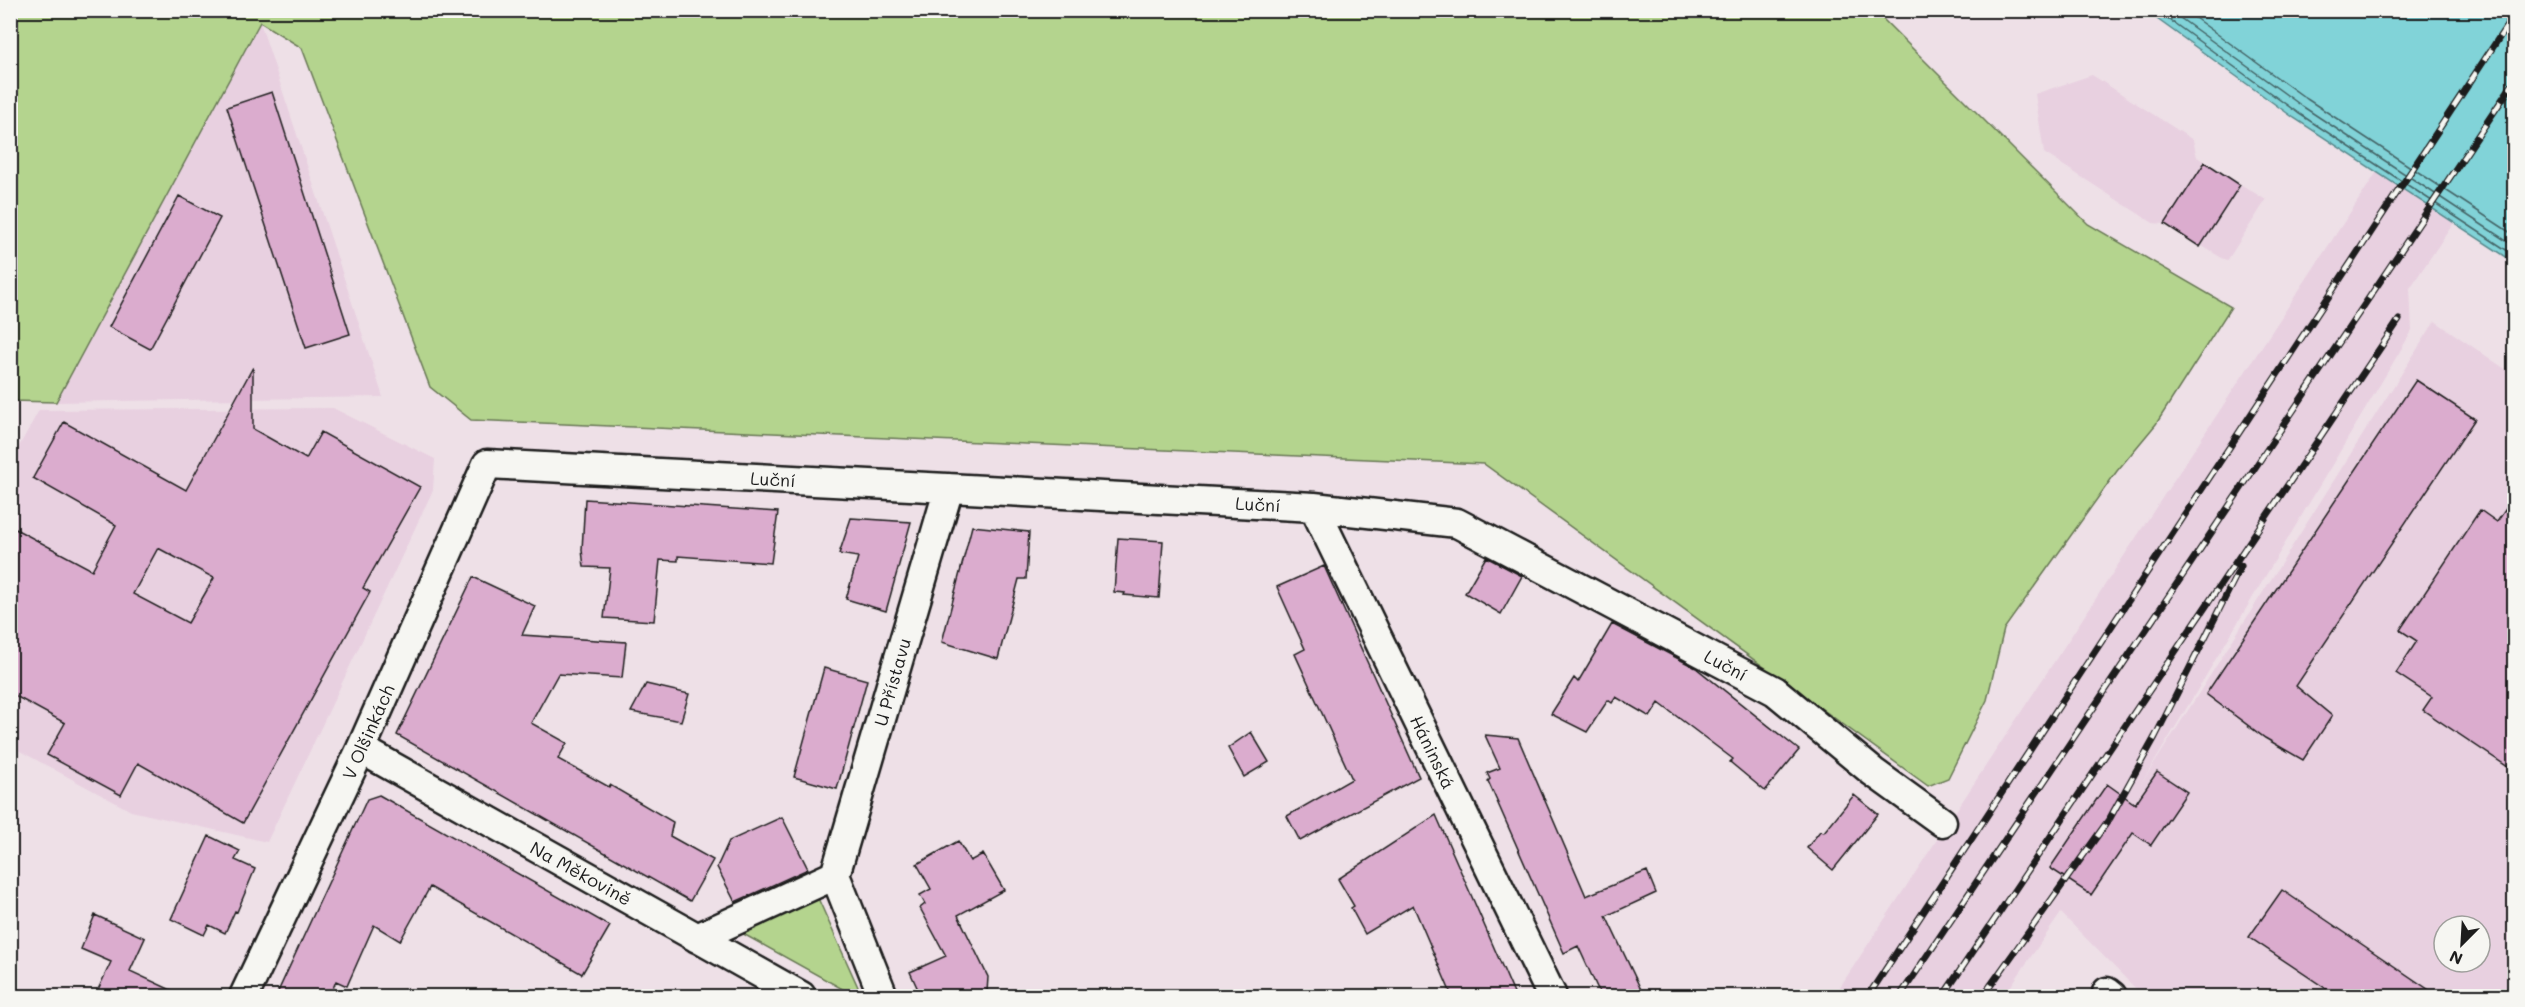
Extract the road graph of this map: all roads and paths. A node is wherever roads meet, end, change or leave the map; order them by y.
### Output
1 (487, 464) joint
2 (949, 488) junction
3 (1314, 507) junction
4 (361, 749) junction
5 (1942, 822) dead end
6 (835, 875) junction
7 (697, 938) junction
8 (244, 996) edge
9 (801, 996) edge
10 (883, 996) edge
11 (1552, 996) edge

1 - 2 street, Luční
1 - 4 street, V Olšinkách
2 - 3 street, Luční
2 - 6 street, U Přístavu
3 - 5 street, Luční
3 - 11 street, Háninská
4 - 7 street, Na Měkovině
4 - 8 street, V Olšinkách
6 - 7 street
6 - 10 street
7 - 9 street, Na Měkovině

